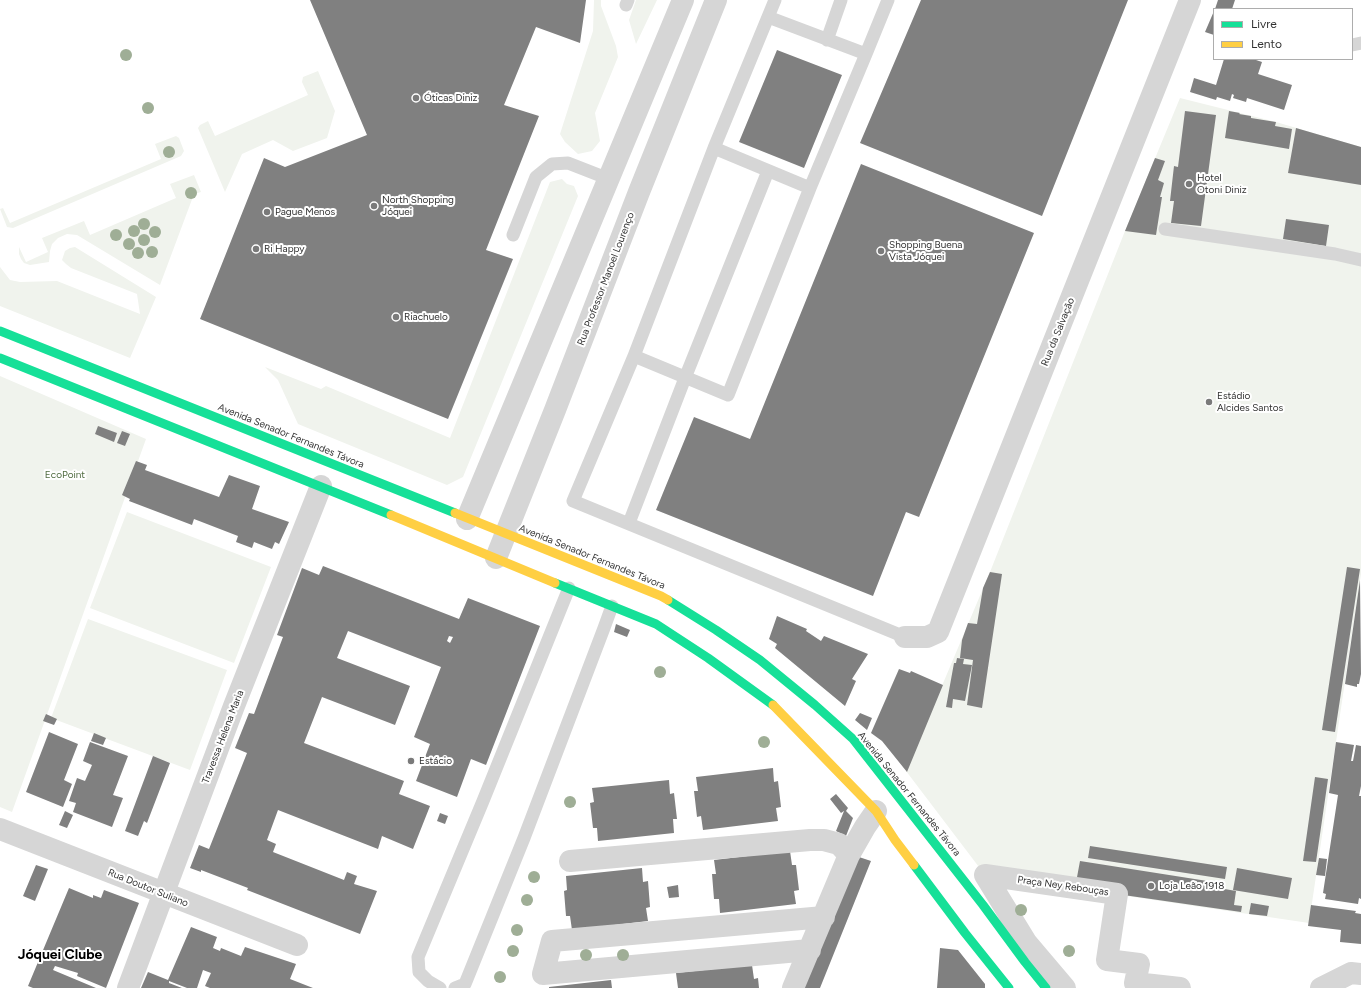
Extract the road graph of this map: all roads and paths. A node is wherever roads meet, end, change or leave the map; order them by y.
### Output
1 (684, 0) edge
2 (716, 0) edge
3 (775, 0) edge
4 (841, 0) edge
5 (888, 0) edge
6 (1190, 0) edge
7 (768, 17) junction
8 (827, 40) junction
9 (866, 54) junction
10 (714, 148) junction
11 (768, 171) junction
12 (609, 179) junction
13 (810, 188) junction
14 (639, 192) junction
15 (1165, 229) dead end
16 (513, 235) dead end
17 (1361, 260) edge
18 (0, 331) edge
19 (634, 356) junction
20 (0, 358) edge
21 (685, 378) junction
22 (321, 486) junction
23 (468, 519) junction
24 (629, 523) junction
25 (506, 534) junction
26 (496, 558) junction
27 (569, 588) junction
28 (612, 606) junction
29 (905, 637) joint
30 (876, 811) junction
31 (0, 829) edge
32 (849, 855) junction
33 (570, 861) dead end
34 (164, 894) junction
35 (824, 917) junction
36 (673, 930) junction
37 (297, 946) dead end
38 (810, 950) junction
39 (666, 963) junction
40 (1361, 974) edge
41 (128, 988) edge
42 (440, 988) edge
43 (454, 988) edge
44 (793, 988) edge
45 (1009, 988) edge
46 (1046, 988) edge
47 (1065, 988) edge
48 (1180, 988) edge
49 (1321, 988) edge

1 - 12 street
2 - 14 street, Rua Professor Manoel Lourenço
3 - 7 lane
4 - 8 lane
5 - 9 lane
6 - 29 street, Rua da Salvação
7 - 8 lane
7 - 10 lane
8 - 9 lane
9 - 13 lane
10 - 11 lane
10 - 19 lane
11 - 13 lane
11 - 21 lane
12 - 14 street
12 - 16 lane
12 - 23 street
13 - 21 lane
14 - 25 street, Rua Professor Manoel Lourenço
15 - 17 lane
18 - 23 main road, Avenida Senador Fernandes Távora
19 - 21 lane
19 - 24 lane
20 - 22 main road
21 - 24 lane
22 - 26 main road
22 - 34 street, Travessa Helena Maria
23 - 25 main road, Avenida Senador Fernandes Távora
24 - 29 lane
25 - 26 street, Rua Professor Manoel Lourenço
25 - 46 main road, Avenida Senador Fernandes Távora
26 - 27 main road
27 - 28 main road
27 - 42 lane
28 - 30 main road
28 - 43 lane
30 - 32 street
30 - 45 main road
31 - 34 street, Rua Doutor Suliano
32 - 33 street
32 - 35 street
34 - 37 street, Rua Doutor Suliano
34 - 41 street, Travessa Helena Maria
35 - 36 street
35 - 38 street
36 - 39 street
36 - 39 street
38 - 39 street
38 - 44 street
40 - 49 street
47 - 48 street, Praça Ney Rebouças

